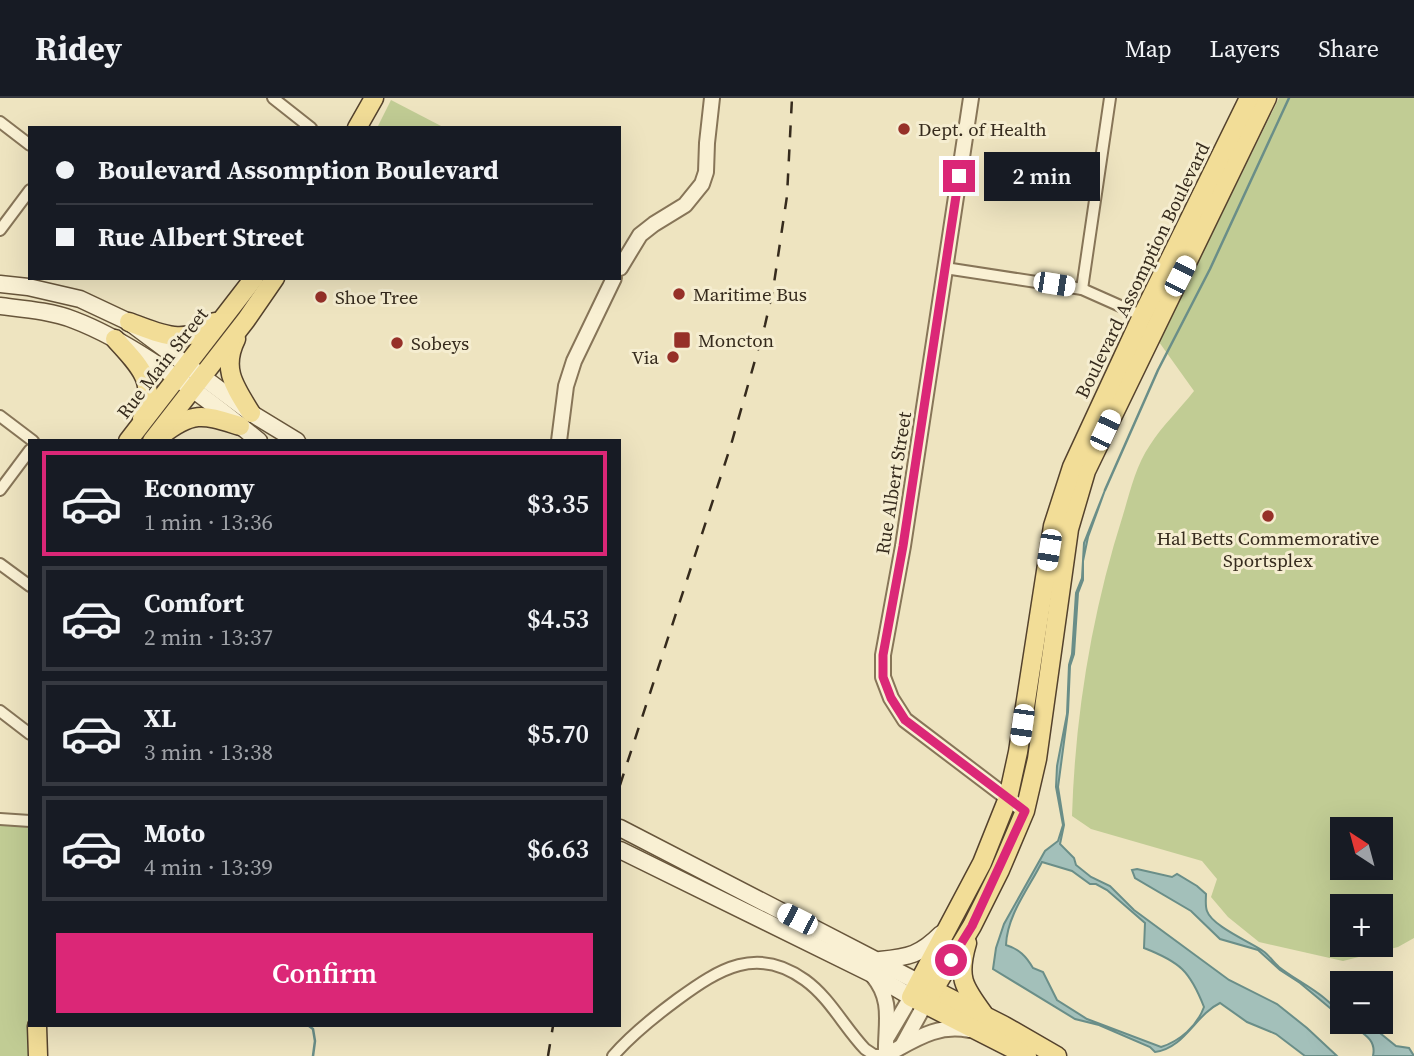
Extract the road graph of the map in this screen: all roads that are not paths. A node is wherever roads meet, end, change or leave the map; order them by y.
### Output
1 (272, 98) edge
2 (374, 98) edge
3 (712, 98) edge
4 (971, 98) edge
5 (1110, 98) edge
6 (1249, 98) edge
7 (1267, 98) edge
8 (0, 122) edge
9 (308, 126) edge
10 (358, 126) edge
11 (28, 143) edge
12 (28, 193) edge
13 (0, 230) edge
14 (621, 266) edge
15 (945, 268) junction
16 (253, 280) edge
17 (273, 280) edge
18 (613, 280) edge
19 (0, 284) edge
20 (1082, 289) junction
21 (0, 306) edge
22 (239, 315) junction
23 (1149, 319) junction
24 (129, 322) junction
25 (115, 339) junction
26 (189, 377) junction
27 (0, 416) edge
28 (246, 419) junction
29 (132, 436) edge
30 (30, 439) edge
31 (154, 439) edge
32 (156, 439) edge
33 (258, 439) edge
34 (292, 439) edge
35 (559, 439) edge
36 (28, 453) edge
37 (0, 490) edge
38 (0, 564) edge
39 (28, 585) edge
40 (0, 712) edge
41 (28, 733) edge
42 (1008, 798) junction
43 (1025, 811) junction
44 (0, 819) edge
45 (28, 821) edge
46 (621, 829) edge
47 (621, 850) edge
48 (950, 924) junction
49 (972, 926) junction
50 (876, 967) junction
51 (917, 991) junction
52 (981, 1024) junction
53 (37, 1027) edge
54 (901, 1047) junction
55 (886, 1048) edge
56 (38, 1056) edge
57 (613, 1056) edge
58 (1027, 1056) edge
59 (1057, 1056) edge

1 - 9 street
2 - 10 main road
3 - 14 street
4 - 15 street, Rue Albert Street
5 - 20 street
6 - 23 main road, Boulevard Assomption Boulevard
7 - 23 main road, Boulevard Assomption Boulevard
8 - 11 street
12 - 13 street
15 - 20 street
15 - 42 street, Rue Albert Street
16 - 22 main road, Rue Main Street
17 - 22 main road, Rue Main Street
18 - 35 street
19 - 24 main road
20 - 23 street
21 - 25 main road
22 - 24 main road
22 - 26 main road, Rue Main Street
22 - 28 main road
23 - 42 main road, Boulevard Assomption Boulevard
23 - 43 main road, Boulevard Assomption Boulevard
24 - 26 main road
25 - 26 main road
25 - 29 main road
26 - 28 main road
26 - 29 main road, Rue Main Street
26 - 31 main road, Rue Main Street
27 - 30 street
28 - 32 main road
28 - 33 main road
28 - 34 main road
36 - 37 street
38 - 39 street
40 - 41 street
42 - 43 street, Rue Albert Street
42 - 48 main road, Boulevard Assomption Boulevard
43 - 49 main road, Boulevard Assomption Boulevard
44 - 45 street
46 - 50 main road
47 - 50 main road
48 - 50 main road
48 - 51 main road, Boulevard Assomption Boulevard
49 - 51 main road, Boulevard Assomption Boulevard
49 - 52 main road
50 - 51 main road
50 - 55 street
51 - 52 main road
51 - 54 street, Boulevard Assomption Boulevard
51 - 55 street, Boulevard Assomption Boulevard
52 - 54 street
52 - 58 main road
52 - 59 main road
53 - 56 main road
54 - 55 street
55 - 57 street

